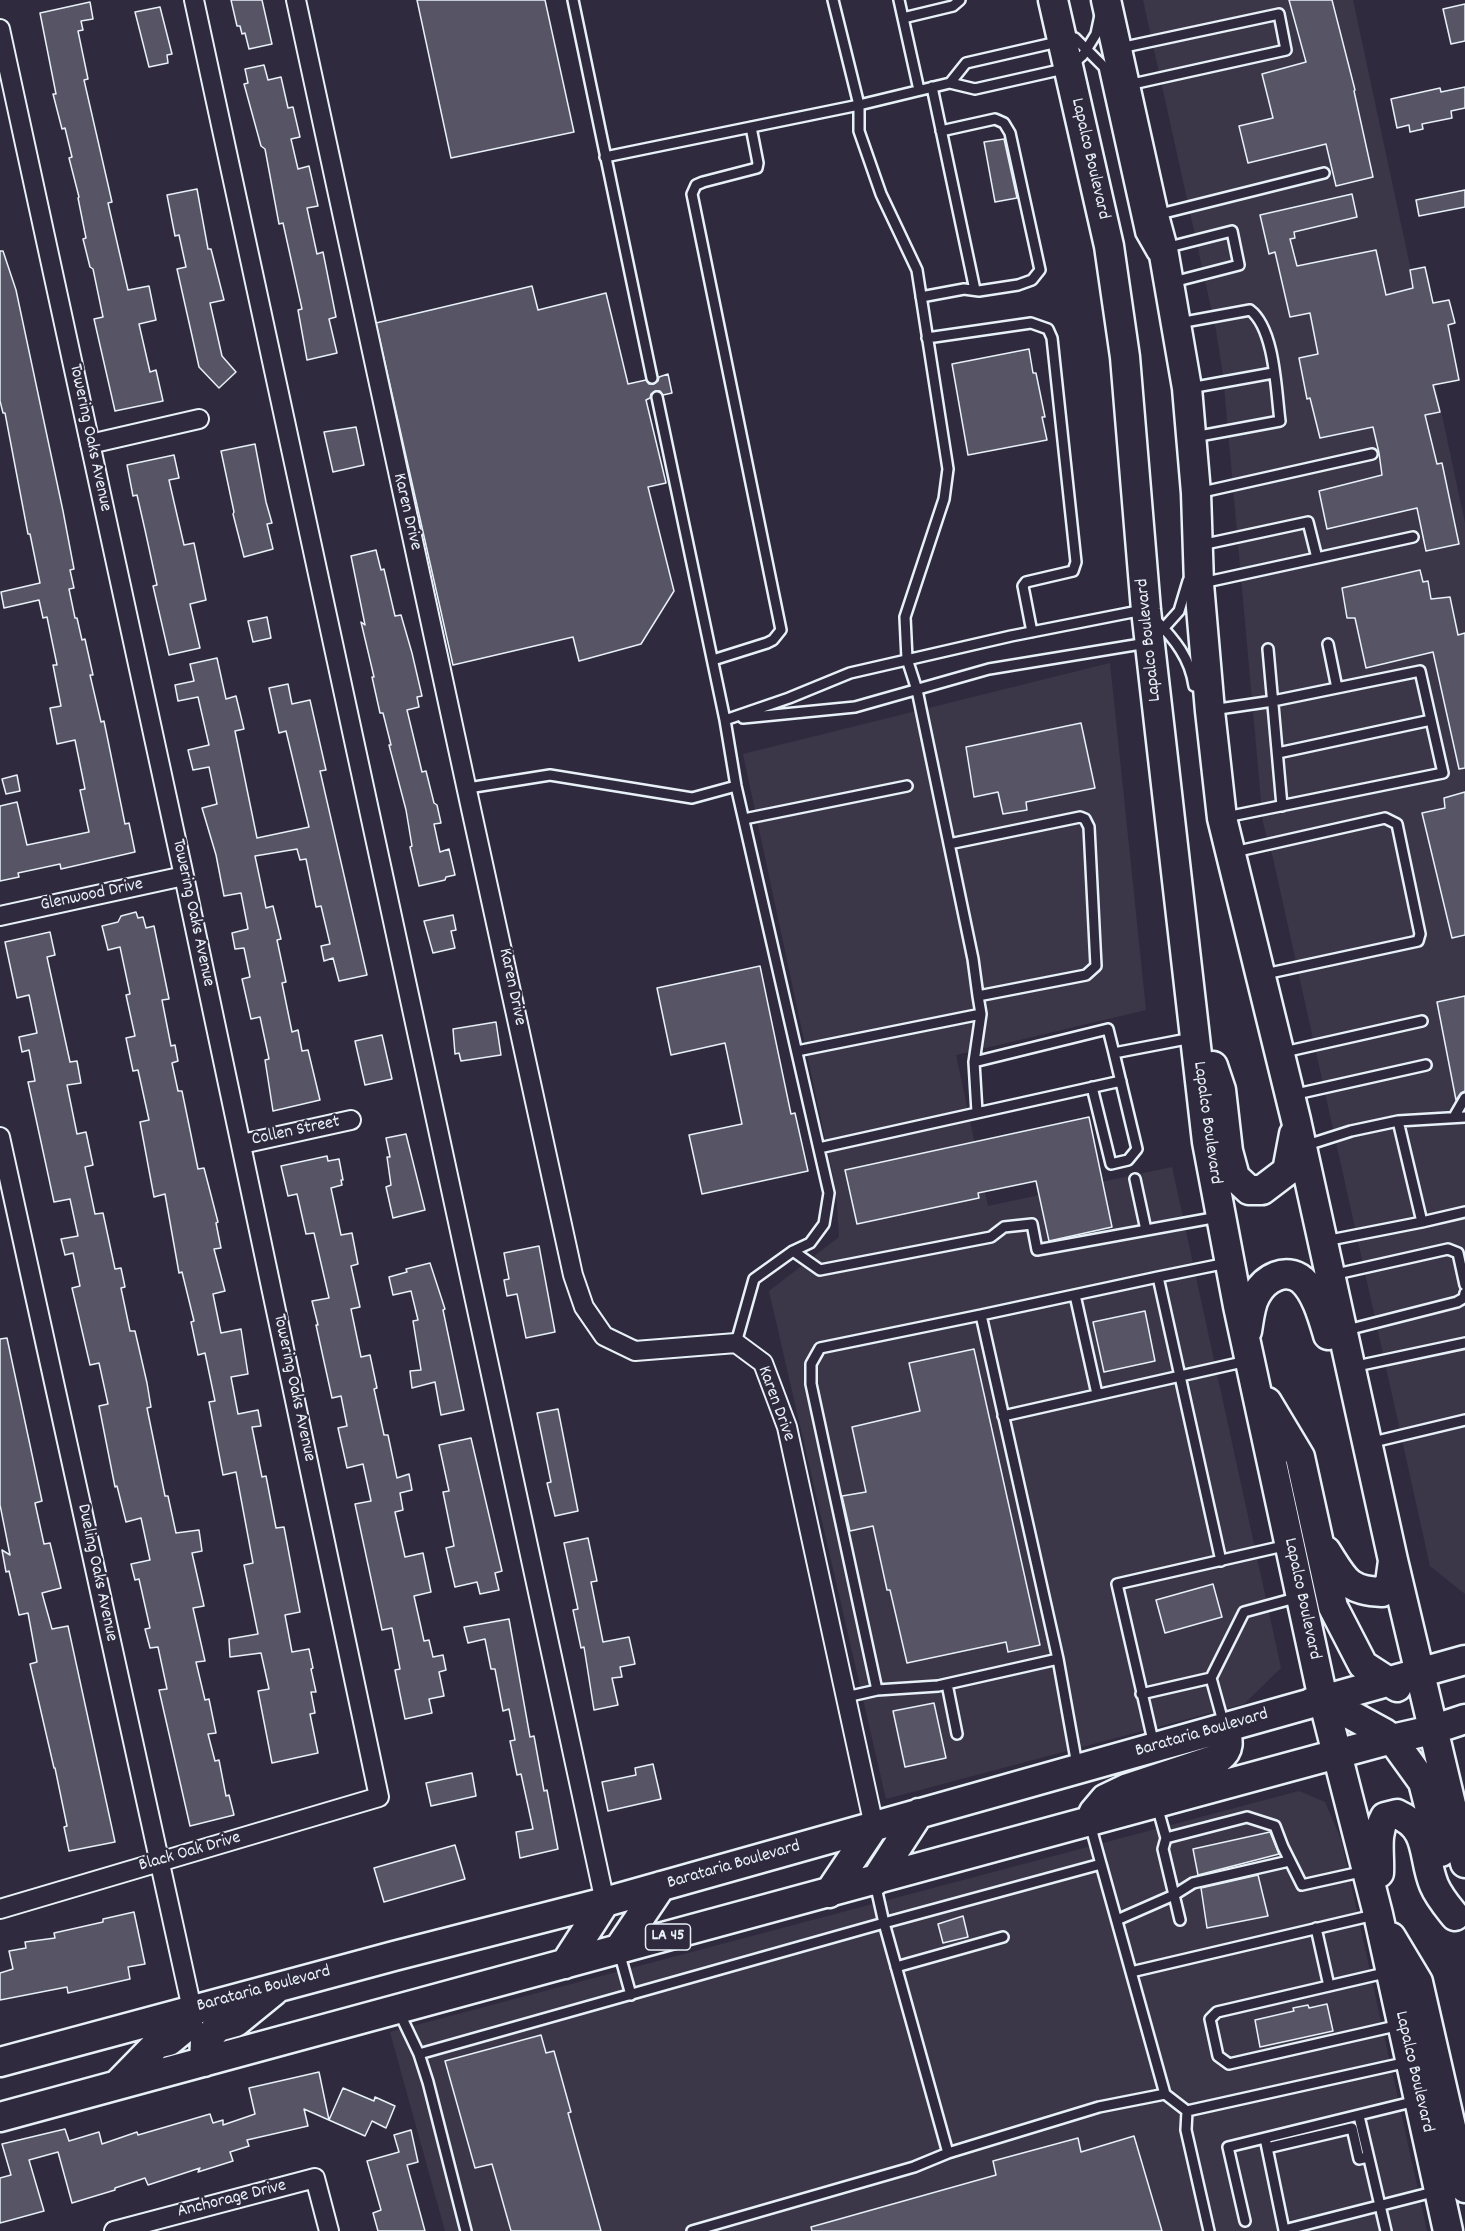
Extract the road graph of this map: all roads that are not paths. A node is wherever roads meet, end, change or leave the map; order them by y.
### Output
1 (194, 0) edge
2 (296, 0) edge
3 (573, 0) edge
4 (833, 0) edge
5 (899, 0) edge
6 (960, 0) edge
7 (1053, 0) edge
8 (1104, 0) edge
9 (903, 18) junction
10 (0, 29) edge
11 (1118, 48) junction
12 (1072, 53) junction
13 (950, 83) junction
14 (1126, 86) junction
15 (932, 87) junction
16 (919, 90) junction
17 (859, 105) junction
18 (751, 127) junction
19 (941, 131) junction
20 (605, 157) junction
21 (1324, 172) dead end
22 (1154, 216) junction
23 (1163, 249) junction
24 (1169, 284) junction
25 (975, 290) junction
26 (921, 297) junction
27 (1177, 323) junction
28 (927, 338) junction
29 (1274, 374) junction
30 (652, 378) dead end
31 (1187, 388) junction
32 (657, 397) dead end
33 (199, 419) dead end
34 (1192, 437) junction
35 (90, 444) junction
36 (1372, 454) dead end
37 (1196, 493) junction
38 (1197, 534) junction
39 (1413, 537) dead end
40 (1317, 558) junction
41 (1199, 584) junction
42 (1153, 627) junction
43 (1032, 632) junction
44 (1328, 644) dead end
45 (1268, 650) dead end
46 (907, 659) junction
47 (713, 660) junction
48 (1337, 688) junction
49 (917, 690) junction
50 (1273, 701) junction
51 (1203, 703) junction
52 (725, 720) junction
53 (1431, 720) junction
54 (1278, 753) junction
55 (1206, 769) dead end
56 (736, 786) junction
57 (907, 786) dead end
58 (468, 788) junction
59 (1282, 806) junction
60 (1222, 818) junction
61 (744, 819) junction
62 (949, 844) junction
63 (1229, 853) junction
64 (184, 876) junction
65 (0, 916) edge
66 (1260, 975) junction
67 (978, 996) junction
68 (1191, 1002) junction
69 (981, 1014) junction
70 (1422, 1021) dead end
71 (1195, 1037) junction
72 (797, 1052) junction
73 (1114, 1053) junction
74 (1278, 1053) junction
75 (974, 1062) junction
76 (1426, 1065) dead end
77 (1121, 1081) junction
78 (1092, 1087) junction
79 (1465, 1098) edge
80 (977, 1112) junction
81 (1465, 1112) edge
82 (1454, 1117) junction
83 (351, 1120) dead end
84 (1296, 1121) junction
85 (1398, 1121) junction
86 (1465, 1121) edge
87 (0, 1137) edge
88 (242, 1144) junction
89 (819, 1148) junction
90 (1135, 1179) dead end
91 (1465, 1212) edge
92 (1221, 1216) junction
93 (1418, 1223) junction
94 (1146, 1230) junction
95 (1323, 1242) junction
96 (793, 1251) junction
97 (1230, 1262) junction
98 (1330, 1275) junction
99 (1158, 1277) junction
100 (1465, 1285) edge
101 (1465, 1293) edge
102 (1075, 1295) junction
103 (981, 1315) junction
104 (1342, 1331) junction
105 (736, 1343) junction
106 (1465, 1343) edge
107 (1250, 1360) junction
108 (1350, 1367) junction
109 (1180, 1375) junction
110 (1097, 1394) junction
111 (1003, 1416) junction
112 (1465, 1420) edge
113 (1367, 1444) junction
114 (1317, 1537) junction
115 (1290, 1545) junction
116 (1393, 1560) junction
117 (1221, 1561) junction
118 (1301, 1597) junction
119 (1058, 1659) junction
120 (1465, 1660) edge
121 (1419, 1672) junction
122 (1211, 1678) junction
123 (1388, 1681) junction
124 (947, 1684) junction
125 (877, 1690) junction
126 (1141, 1694) junction
127 (846, 1697) junction
128 (1320, 1702) junction
129 (1465, 1719) edge
130 (1430, 1720) junction
131 (1225, 1727) junction
132 (957, 1734) dead end
133 (1392, 1739) junction
134 (1155, 1748) junction
135 (1336, 1755) junction
136 (1078, 1770) junction
137 (379, 1797) joint
138 (1156, 1804) junction
139 (919, 1813) junction
140 (1089, 1822) junction
141 (874, 1826) junction
142 (1166, 1838) junction
143 (1289, 1861) junction
144 (160, 1862) junction
145 (1465, 1863) edge
146 (1101, 1864) junction
147 (1367, 1870) junction
148 (875, 1881) junction
149 (662, 1886) junction
150 (829, 1893) junction
151 (1174, 1895) junction
152 (605, 1902) junction
153 (0, 1909) edge
154 (1378, 1914) junction
155 (1117, 1920) junction
156 (1180, 1920) dead end
157 (884, 1923) junction
158 (1460, 1923) edge
159 (1316, 1928) junction
160 (1003, 1937) dead end
161 (618, 1950) junction
162 (565, 1965) junction
163 (896, 1967) junction
164 (1391, 1971) junction
165 (1131, 1972) junction
166 (281, 1986) junction
167 (1329, 1986) junction
168 (631, 1995) junction
169 (192, 2009) junction
170 (398, 2010) junction
171 (1403, 2024) junction
172 (418, 2054) junction
173 (1422, 2057) junction
174 (0, 2062) edge
175 (204, 2062) junction
176 (116, 2086) junction
177 (1165, 2094) junction
178 (1419, 2101) junction
179 (1187, 2111) junction
180 (1359, 2116) junction
181 (0, 2117) edge
182 (1465, 2117) edge
183 (1266, 2143) junction
184 (948, 2153) junction
185 (1364, 2158) junction
186 (1452, 2189) edge
187 (1380, 2206) junction
188 (1245, 2221) dead end
189 (114, 2231) edge
190 (329, 2231) edge
191 (466, 2231) edge
192 (692, 2231) edge
193 (1209, 2231) edge
194 (1386, 2231) edge
195 (1448, 2231) edge

1 - 152 street
2 - 58 street, Karen Drive
3 - 20 lane
4 - 17 lane
5 - 9 lane
6 - 9 lane
7 - 12 main road, Lapalco Boulevard
8 - 11 main road
8 - 12 lane
9 - 16 lane
10 - 35 street, Towering Oaks Avenue
11 - 14 main road
11 - 14 lane
12 - 13 lane
12 - 13 lane
12 - 24 lane
12 - 42 main road, Lapalco Boulevard
13 - 15 lane
14 - 22 main road
15 - 16 lane
15 - 19 lane
16 - 17 lane
17 - 18 lane
17 - 26 lane
18 - 20 lane
18 - 47 lane
19 - 25 lane
19 - 25 lane
20 - 30 lane
21 - 22 lane
22 - 23 main road
23 - 24 main road
23 - 24 lane
24 - 27 main road
25 - 26 lane
26 - 28 lane
27 - 29 lane
27 - 31 main road
28 - 43 lane
28 - 46 lane
29 - 31 lane
29 - 34 lane
31 - 34 main road
32 - 47 lane
33 - 35 street
34 - 37 main road
35 - 64 street, Towering Oaks Avenue
36 - 37 lane
37 - 38 main road
38 - 40 lane
38 - 41 main road
38 - 42 lane
39 - 40 lane
40 - 41 lane
41 - 51 main road
42 - 43 lane
42 - 49 lane
42 - 51 lane
42 - 68 main road, Lapalco Boulevard
43 - 46 lane
44 - 48 lane
45 - 50 lane
46 - 49 lane
46 - 52 lane
47 - 52 lane
48 - 50 lane
48 - 53 lane
49 - 52 lane
49 - 62 lane
50 - 51 lane
50 - 54 lane
51 - 60 main road
52 - 56 lane
53 - 54 lane
53 - 59 lane
54 - 59 lane
55 - 63 lane
56 - 58 lane
56 - 61 lane
57 - 61 lane
58 - 105 street, Karen Drive
59 - 60 lane
60 - 63 main road
61 - 72 lane
62 - 67 lane
62 - 67 lane
63 - 66 main road
63 - 66 lane
64 - 65 street, Glenwood Drive
64 - 88 street, Towering Oaks Avenue
66 - 74 main road
67 - 69 lane
68 - 71 main road, Lapalco Boulevard
68 - 84 main road
69 - 72 lane
69 - 75 lane
70 - 74 lane
71 - 73 lane
71 - 92 main road, Lapalco Boulevard
72 - 89 lane
73 - 75 lane
73 - 77 lane
74 - 84 main road
75 - 80 lane
76 - 84 lane
77 - 78 lane
77 - 78 lane
78 - 80 lane
79 - 82 lane
80 - 89 lane
81 - 82 lane
82 - 85 lane
82 - 86 lane
83 - 88 street, Collen Street
84 - 85 lane
84 - 95 main road
85 - 93 lane
87 - 144 street, Dueling Oaks Avenue
88 - 137 street, Towering Oaks Avenue
89 - 96 lane
90 - 94 lane
91 - 93 lane
92 - 94 lane
92 - 97 main road, Lapalco Boulevard
93 - 95 lane
94 - 96 lane
95 - 98 main road
96 - 105 lane
97 - 99 lane
97 - 107 main road, Lapalco Boulevard
98 - 100 lane
98 - 104 main road
99 - 102 lane
99 - 109 lane
101 - 104 lane
102 - 103 lane
102 - 110 lane
103 - 111 lane
103 - 125 lane
104 - 108 main road
105 - 127 street, Karen Drive
106 - 108 lane
107 - 109 lane
107 - 113 main road
107 - 114 main road
107 - 115 main road, Lapalco Boulevard
108 - 113 main road
109 - 110 lane
109 - 117 lane
110 - 111 lane
111 - 119 lane
112 - 113 lane
113 - 116 main road
114 - 116 main road
114 - 123 main road
115 - 117 lane
115 - 118 main road, Lapalco Boulevard
116 - 121 main road
117 - 126 lane
118 - 122 lane
118 - 128 main road, Lapalco Boulevard
119 - 124 lane
119 - 136 lane
120 - 121 main road, Barataria Boulevard
121 - 123 main road, Barataria Boulevard
121 - 130 main road
122 - 126 lane
122 - 131 lane
123 - 128 main road, Barataria Boulevard
123 - 130 main road
124 - 125 lane
124 - 132 lane
125 - 127 lane
126 - 134 lane
127 - 141 street, Karen Drive
128 - 131 main road, Barataria Boulevard
128 - 133 main road
128 - 135 main road, Lapalco Boulevard
129 - 130 main road, LA 45
130 - 133 main road, LA 45
130 - 145 main road
131 - 134 main road, Barataria Boulevard
131 - 140 main road
133 - 135 main road, LA 45
133 - 158 main road
134 - 136 main road, Barataria Boulevard
135 - 138 main road, LA 45
135 - 147 main road, Lapalco Boulevard
136 - 139 main road, Barataria Boulevard
137 - 144 street, Black Oak Drive
138 - 140 main road, LA 45
138 - 142 lane
139 - 141 main road, Barataria Boulevard
139 - 148 main road
140 - 146 lane
140 - 148 main road, LA 45
141 - 149 main road, Barataria Boulevard
141 - 150 main road
142 - 143 lane
142 - 151 lane
143 - 147 lane
143 - 151 lane
144 - 153 street, Black Oak Drive
144 - 169 street, Dueling Oaks Avenue
146 - 155 lane
146 - 157 lane
147 - 154 main road, Lapalco Boulevard
148 - 150 main road, LA 45
148 - 157 lane
149 - 152 main road, Barataria Boulevard
149 - 161 main road
150 - 161 main road, LA 45
151 - 155 lane
151 - 156 lane
152 - 162 main road
152 - 166 main road, Barataria Boulevard
154 - 158 main road
154 - 159 lane
154 - 164 main road, Lapalco Boulevard
154 - 173 main road
155 - 165 lane
157 - 163 lane
157 - 168 lane
159 - 165 lane
159 - 167 lane
160 - 163 lane
161 - 162 main road, LA 45
161 - 168 lane
162 - 170 main road, LA 45
163 - 184 lane
164 - 167 lane
164 - 171 main road, Lapalco Boulevard
165 - 177 lane
166 - 169 main road, Barataria Boulevard
166 - 175 main road
167 - 171 lane
168 - 172 lane
169 - 174 main road, Barataria Boulevard
169 - 176 main road
170 - 172 lane
170 - 175 main road, LA 45
171 - 173 main road, Lapalco Boulevard
172 - 191 lane
173 - 178 main road, Lapalco Boulevard
173 - 179 lane
173 - 182 main road
173 - 186 main road
175 - 176 main road, LA 45
176 - 181 main road, LA 45
177 - 179 lane
177 - 184 lane
178 - 180 lane
178 - 186 main road, Lapalco Boulevard
179 - 193 lane
180 - 183 lane
180 - 185 lane
183 - 185 lane
183 - 187 lane
183 - 188 lane
184 - 192 lane
185 - 187 lane
186 - 187 lane
186 - 195 main road, Lapalco Boulevard
187 - 194 lane
189 - 190 street, Anchorage Drive

